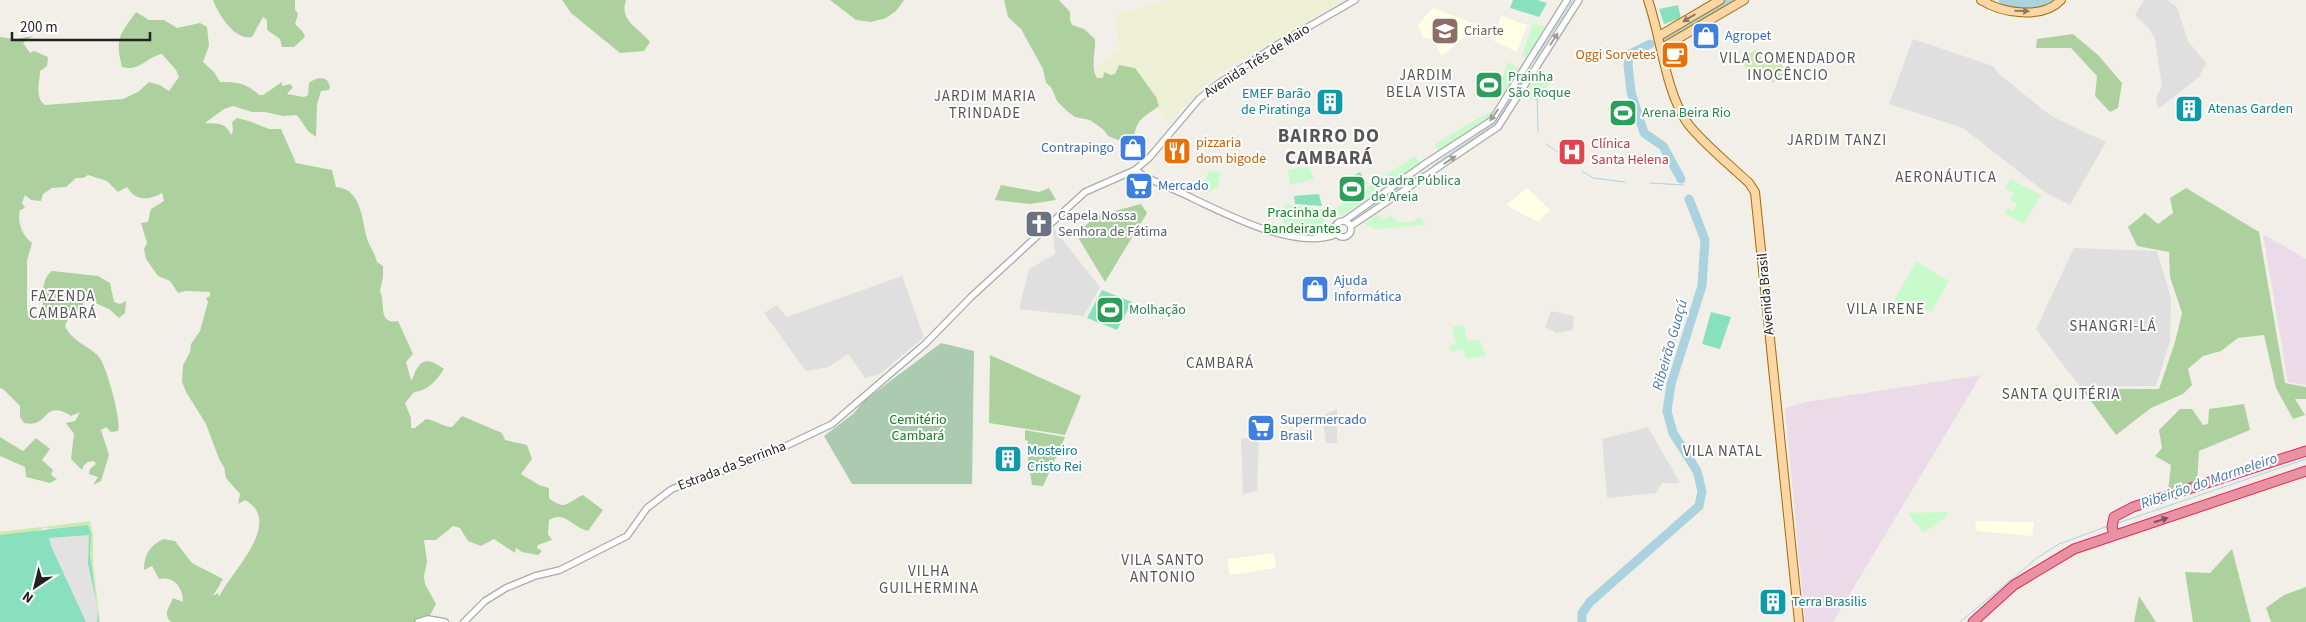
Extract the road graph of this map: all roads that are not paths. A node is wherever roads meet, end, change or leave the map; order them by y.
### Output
1 (1355, 0) edge
2 (1568, 0) edge
3 (1579, 0) edge
4 (1648, 0) edge
5 (1720, 0) edge
6 (1744, 0) edge
7 (1981, 0) edge
8 (2061, 0) edge
9 (1659, 36) junction
10 (1662, 48) junction
11 (1135, 170) junction
12 (1344, 221) junction
13 (1336, 226) junction
14 (1351, 226) junction
15 (1337, 234) junction
16 (1317, 237) junction
17 (985, 284) joint
18 (2306, 451) edge
19 (2306, 471) edge
20 (2114, 534) junction
21 (418, 622) edge
22 (445, 622) edge
23 (464, 622) edge
24 (1799, 622) edge
25 (1973, 622) edge

1 - 11 street, Avenida Três de Maio
2 -> 12 street
14 -> 3 street
4 - 9 main road, Avenida Brasil
5 -> 9 main road
6 - 10 main road
7 -> 8 main road
9 - 10 main road, Avenida Brasil
10 - 24 main road, Avenida Brasil
11 - 16 street
11 - 17 street, Avenida Três de Maio
12 - 13 street
12 - 14 street
13 - 15 street
13 - 16 street
14 - 15 street
15 - 16 street
17 - 23 street, Estrada da Serrinha
18 - 20 highway
20 -> 19 highway
20 - 25 highway
21 - 22 street

